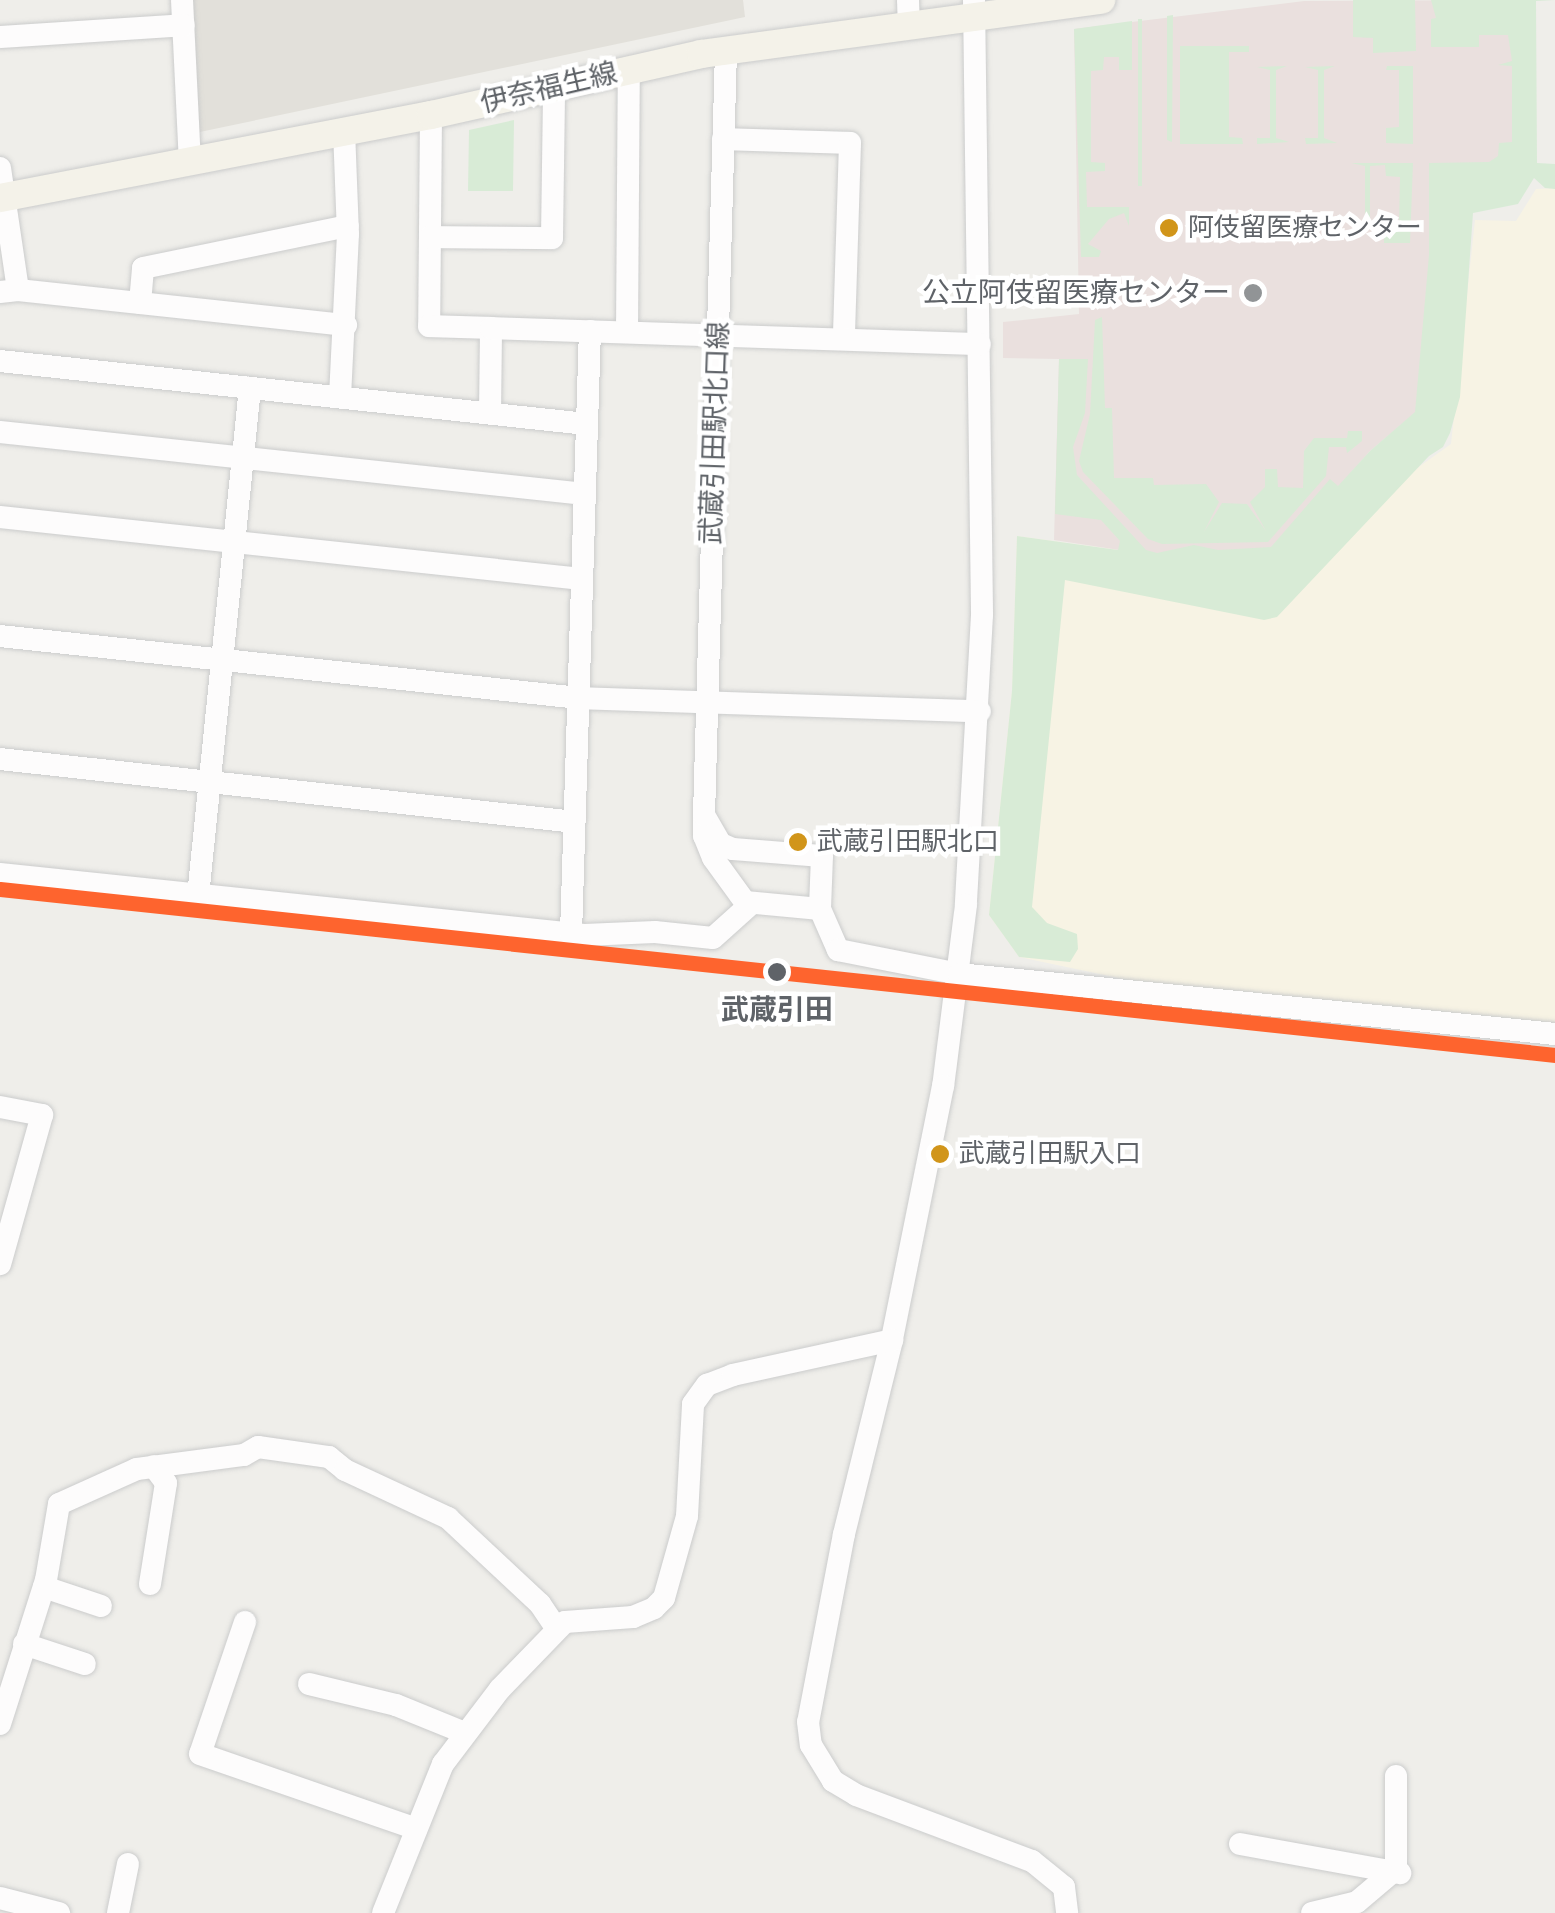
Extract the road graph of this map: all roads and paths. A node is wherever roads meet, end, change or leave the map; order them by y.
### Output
1 (182, 0) edge
2 (1101, 0) edge
3 (975, 9) edge
4 (909, 13) edge
5 (184, 25) junction
6 (0, 37) edge
7 (726, 50) junction
8 (629, 68) junction
9 (554, 87) junction
10 (431, 115) junction
11 (344, 132) junction
12 (723, 140) junction
13 (190, 164) junction
14 (0, 168) edge
15 (3, 198) edge
16 (348, 226) junction
17 (430, 238) junction
18 (9, 291) edge
19 (140, 303) junction
20 (346, 325) junction
21 (491, 328) junction
22 (590, 331) junction
23 (627, 332) junction
24 (718, 335) junction
25 (844, 339) junction
26 (980, 344) junction
27 (0, 361) edge
28 (250, 388) junction
29 (340, 397) junction
30 (490, 413) junction
31 (587, 424) junction
32 (0, 432) edge
33 (243, 458) junction
34 (585, 494) junction
35 (0, 517) edge
36 (234, 542) junction
37 (582, 579) junction
38 (0, 636) edge
39 (221, 660) junction
40 (579, 698) junction
41 (707, 702) junction
42 (980, 711) junction
43 (0, 759) edge
44 (209, 782) junction
45 (704, 815) junction
46 (575, 822) junction
47 (0, 874) edge
48 (198, 896) junction
49 (752, 902) junction
50 (820, 909) junction
51 (571, 934) junction
52 (959, 974) junction
53 (1555, 1034) edge
54 (0, 1107) edge
55 (0, 1264) edge
56 (892, 1340) junction
57 (153, 1466) junction
58 (150, 1584) dead end
59 (44, 1587) junction
60 (100, 1606) dead end
61 (246, 1622) dead end
62 (557, 1629) junction
63 (24, 1644) junction
64 (86, 1664) dead end
65 (310, 1684) dead end
66 (0, 1724) edge
67 (465, 1733) junction
68 (1396, 1776) dead end
69 (416, 1829) junction
70 (1240, 1844) dead end
71 (128, 1864) dead end
72 (1400, 1872) junction
73 (0, 1898) edge
74 (59, 1913) edge
75 (118, 1913) edge
76 (383, 1913) edge
77 (1066, 1913) edge
78 (1312, 1913) edge

1 - 5 street
2 - 3 main road, 伊奈福生線
3 - 4 main road, 伊奈福生線
3 - 26 street
4 - 7 main road, 伊奈福生線
5 - 6 street
5 - 13 street
7 - 8 main road, 伊奈福生線
7 - 12 street, 武蔵引田駅北口線
8 - 9 main road, 伊奈福生線
8 - 23 street
9 - 10 main road, 伊奈福生線
9 - 17 street
10 - 11 main road, 伊奈福生線
10 - 17 street
11 - 13 main road, 伊奈福生線
11 - 16 street
12 - 24 street, 武蔵引田駅北口線
12 - 25 street
13 - 15 main road, 伊奈福生線
14 - 15 street
15 - 18 street
16 - 19 street
16 - 20 street
17 - 21 street
18 - 19 street
19 - 20 street
20 - 29 street
21 - 22 street
21 - 30 street
22 - 23 street
22 - 31 street
23 - 24 street
24 - 25 street
24 - 41 street, 武蔵引田駅北口線
25 - 26 street
26 - 42 street
27 - 28 street
28 - 29 street
28 - 33 street
29 - 30 street
30 - 31 street
31 - 34 street
32 - 33 street
33 - 34 street
33 - 36 street
34 - 37 street
35 - 36 street
36 - 37 street
36 - 39 street
37 - 40 street
38 - 39 street
39 - 40 street
39 - 44 street
40 - 41 street
40 - 46 street
41 - 42 street
41 - 45 street, 武蔵引田駅北口線
42 - 52 street
43 - 44 street
44 - 46 street
44 - 48 street
45 - 49 street, 武蔵引田駅北口線
45 - 50 street
46 - 51 street
47 - 48 street
48 - 51 street
49 - 50 street
49 - 51 street
50 - 52 street
52 - 53 street
52 - 56 street
54 - 55 street
56 - 62 street
56 - 77 street
57 - 58 street
57 - 59 street
57 - 62 street
59 - 60 street
59 - 63 street
61 - 69 street
62 - 67 street
63 - 64 street
63 - 66 street
65 - 67 street
67 - 69 street
68 - 72 street
69 - 76 street
70 - 72 street
71 - 75 street
72 - 78 street
73 - 74 street

